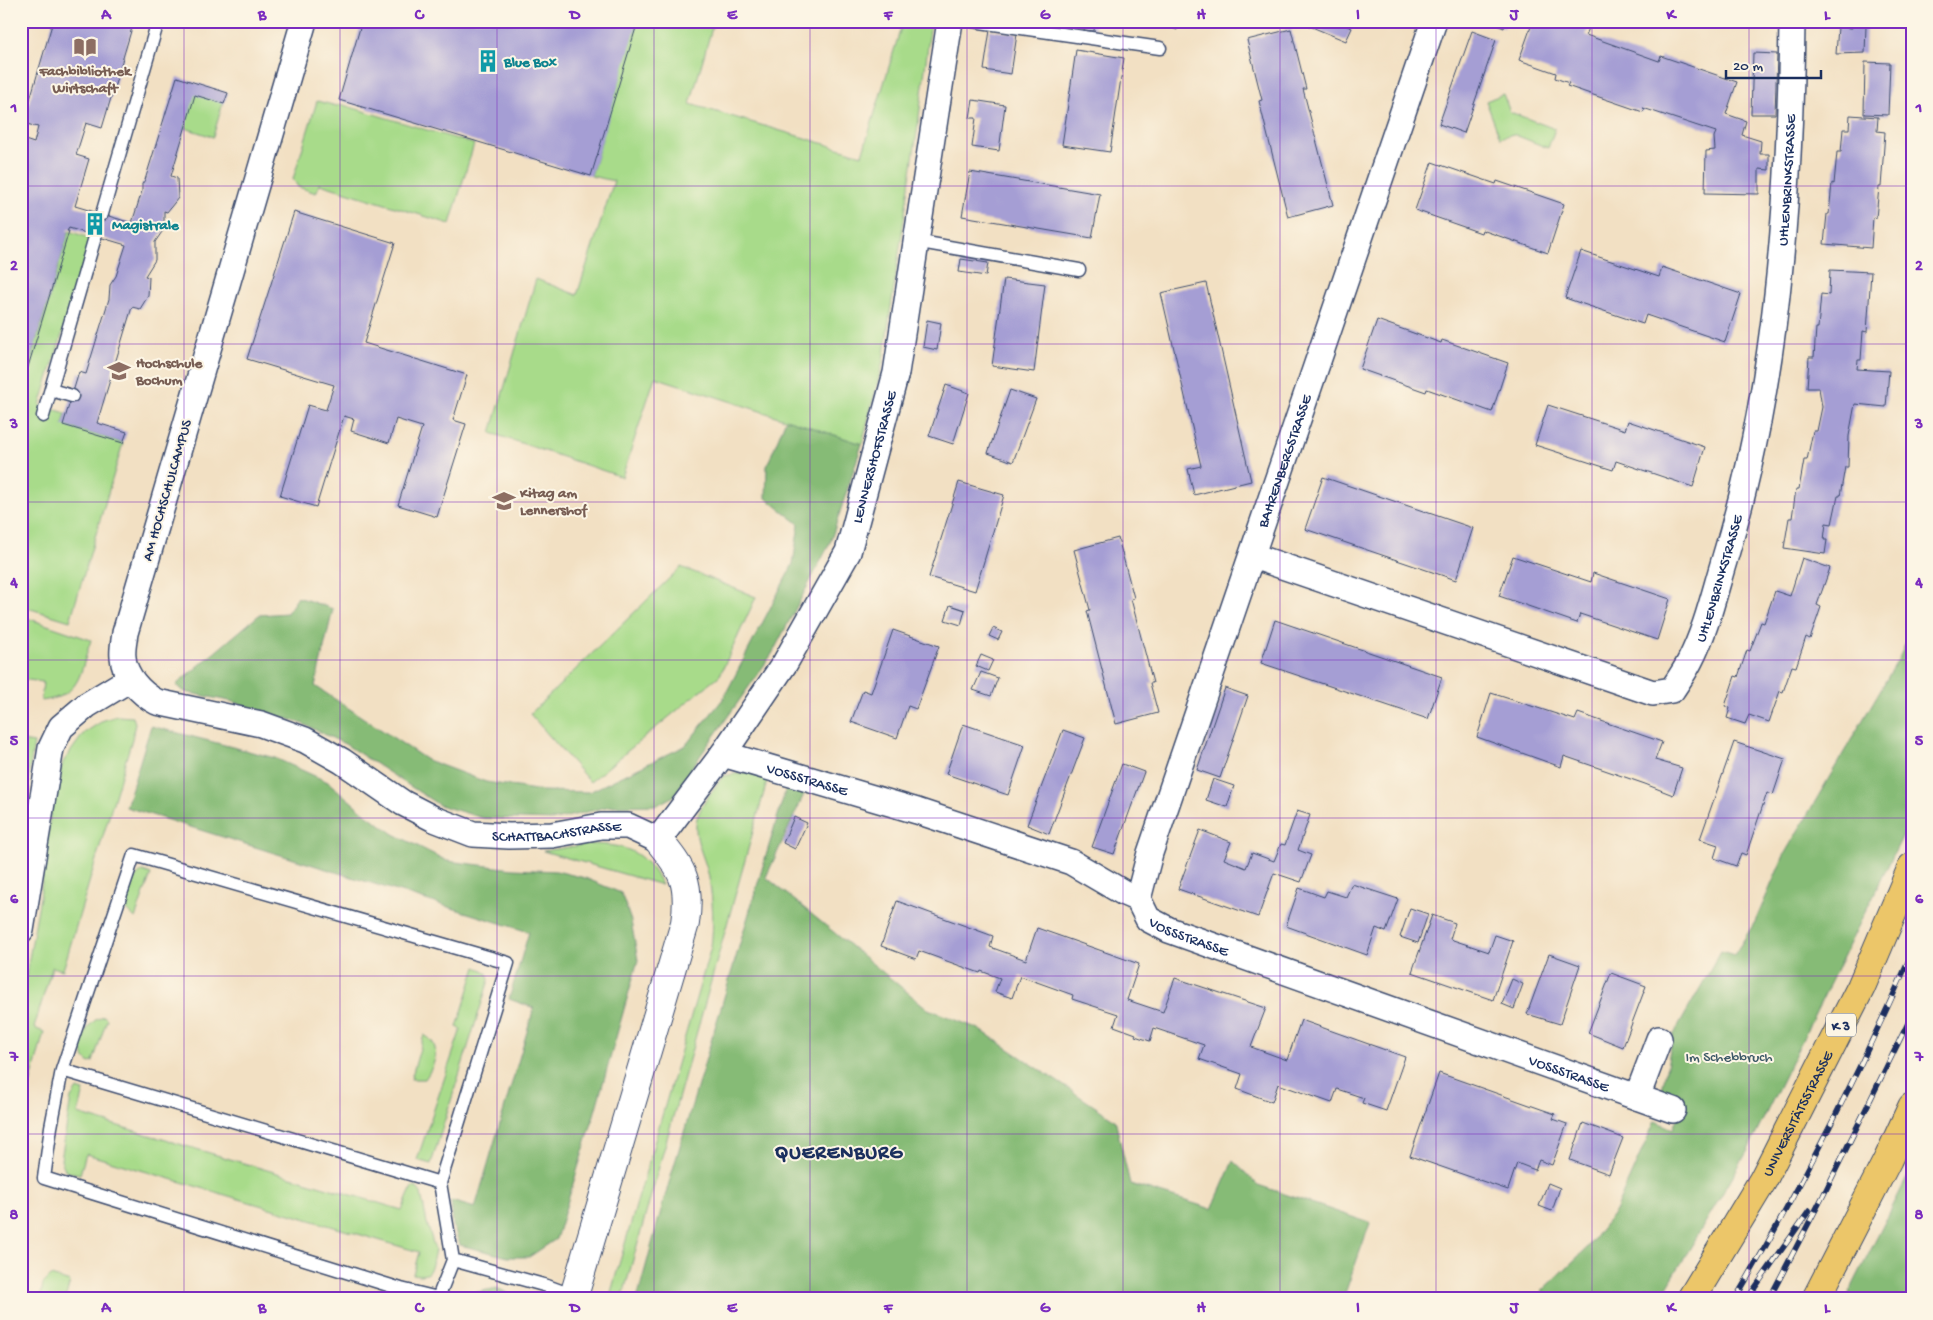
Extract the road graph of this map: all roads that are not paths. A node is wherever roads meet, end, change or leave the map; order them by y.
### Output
1 (158, 21) edge
2 (304, 21) edge
3 (950, 21) edge
4 (973, 21) edge
5 (1434, 21) edge
6 (1792, 21) edge
7 (1160, 48) dead end
8 (102, 214) dead end
9 (95, 237) dead end
10 (915, 241) junction
11 (1079, 270) dead end
12 (51, 390) junction
13 (72, 396) dead end
14 (43, 416) dead end
15 (1253, 556) junction
16 (130, 679) junction
17 (723, 754) junction
18 (658, 840) junction
19 (1912, 867) edge
20 (1138, 899) junction
21 (21, 930) edge
22 (1659, 1039) dead end
23 (62, 1070) junction
24 (1637, 1097) junction
25 (1912, 1107) edge
26 (1673, 1110) dead end
27 (440, 1183) junction
28 (453, 1260) junction
29 (574, 1298) edge
30 (1691, 1299) edge
31 (1816, 1299) edge

1 - 8 lane
2 - 16 street, AM HOCHSCHULCAMPUS
3 - 10 street, LENNERSHOFSTRASSE
4 - 7 lane
5 - 15 street, BAHRENBERGSTRASSE
6 - 15 street, UHLENBRINKSTRASSE
9 - 12 lane
10 - 11 lane
10 - 17 street, LENNERSHOFSTRASSE
12 - 13 lane
12 - 14 lane
15 - 20 street, BAHRENBERGSTRASSE
16 - 18 street, SCHATTBACHSTRASSE
16 - 21 street
17 - 18 street, LENNERSHOFSTRASSE
17 - 20 street, VOSSSTRASSE
18 - 29 street, SCHATTBACHSTRASSE
19 - 30 highway, UNIVERSITÄTSSTRASSE / K 3
20 - 24 street, VOSSSTRASSE
22 - 24 street
23 - 27 lane
23 - 27 lane
23 - 28 lane
24 - 26 street, VOSSSTRASSE
25 - 31 highway
27 - 28 lane
28 - 29 lane

